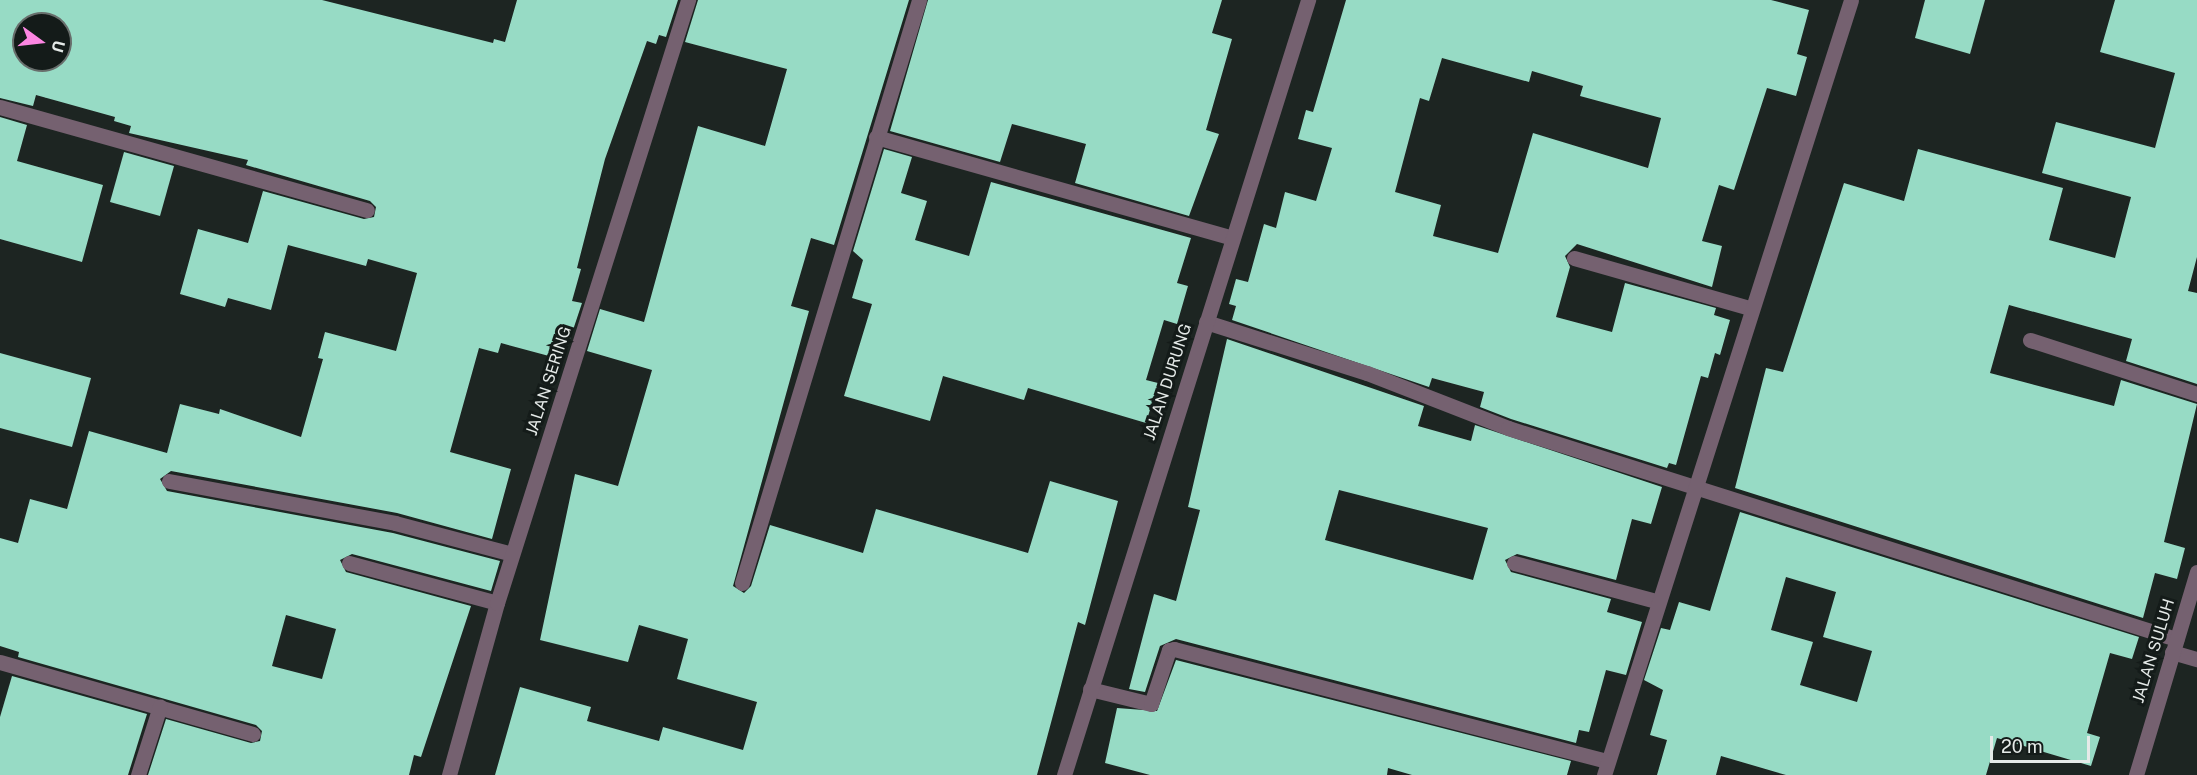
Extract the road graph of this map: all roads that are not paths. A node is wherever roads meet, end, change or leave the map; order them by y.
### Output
1 (688, 0) edge
2 (919, 0) edge
3 (1308, 0) edge
4 (1851, 0) edge
5 (0, 107) edge
6 (876, 137) junction
7 (367, 210) dead end
8 (1232, 238) junction
9 (1574, 258) dead end
10 (1750, 308) junction
11 (1206, 322) junction
12 (2030, 340) dead end
13 (2197, 394) edge
14 (169, 481) dead end
15 (1695, 484) junction
16 (512, 554) junction
17 (350, 563) dead end
18 (1514, 563) dead end
19 (2197, 572) edge
20 (742, 583) dead end
21 (1656, 602) junction
22 (497, 603) junction
23 (2174, 646) junction
24 (2197, 659) edge
25 (0, 662) edge
26 (1090, 689) junction
27 (160, 706) junction
28 (253, 734) dead end
29 (1606, 768) edge
30 (138, 775) edge
31 (449, 775) edge
32 (1064, 775) edge
33 (2136, 775) edge

1 - 16 street, JALAN SERING
2 - 6 street
3 - 8 street, JALAN DURUNG
4 - 10 street
5 - 7 street
6 - 8 street
6 - 20 street
8 - 11 street, JALAN DURUNG
9 - 10 street
10 - 15 street
11 - 15 street
11 - 26 street, JALAN DURUNG
12 - 13 street
14 - 16 street
15 - 21 street
15 - 23 street
16 - 22 street, JALAN SERING
17 - 22 street
18 - 21 street
19 - 23 street, JALAN SULUH
21 - 29 street
22 - 31 street, JALAN SERING
23 - 24 street
23 - 33 street, JALAN SULUH
25 - 27 street
26 - 29 street
26 - 32 street, JALAN DURUNG
27 - 28 street
27 - 30 street

